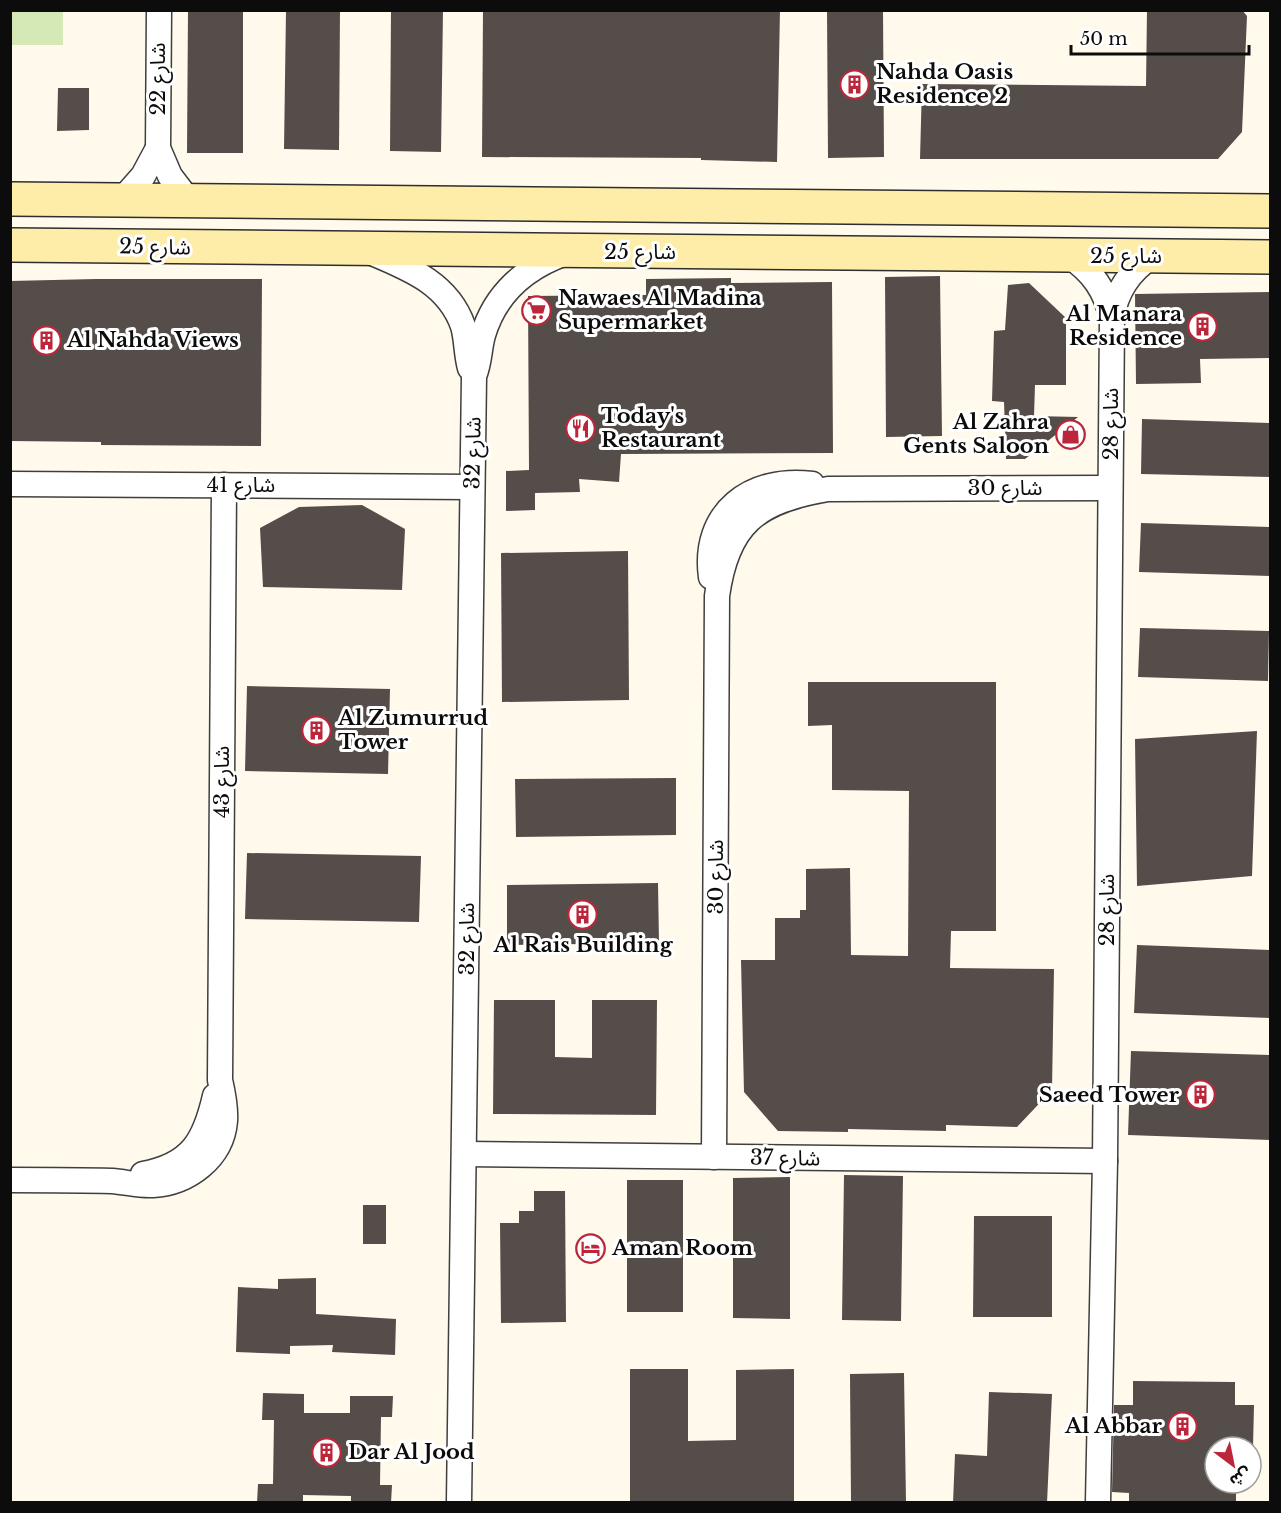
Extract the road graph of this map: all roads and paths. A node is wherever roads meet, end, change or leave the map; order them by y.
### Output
1 (159, 10) edge
2 (158, 148) junction
3 (10, 199) edge
4 (121, 201) junction
5 (189, 201) junction
6 (1268, 207) edge
7 (10, 245) edge
8 (362, 249) junction
9 (571, 251) junction
10 (1070, 256) junction
11 (1152, 256) junction
12 (1270, 257) edge
13 (1112, 318) junction
14 (474, 376) junction
15 (10, 484) edge
16 (224, 485) junction
17 (472, 487) junction
18 (1110, 488) junction
19 (465, 1154) junction
20 (714, 1157) junction
21 (1106, 1161) junction
22 (10, 1180) edge
23 (459, 1503) edge
24 (1098, 1503) edge

1 - 2 street, شارع 22
2 - 4 street, شارع 22
2 - 5 street, شارع 22
3 - 4 street
4 - 5 street
5 - 6 street
7 - 8 street, شارع 25
8 - 9 street, شارع 25
8 - 14 street, شارع 32
9 - 10 street, شارع 25
9 - 14 street, شارع 32
10 - 11 street, شارع 25
10 - 13 street, شارع 28
11 - 12 street, شارع 25
11 - 13 street, شارع 28
13 - 18 street, شارع 28
14 - 17 street, شارع 32
15 - 16 street, شارع 41
16 - 17 street, شارع 41
16 - 22 street, شارع 43
17 - 19 street, شارع 32
18 - 20 street, شارع 30
18 - 21 street, شارع 28
19 - 20 street, شارع 37
19 - 23 street, شارع 32
20 - 21 street, شارع 37
21 - 24 street, شارع 28

